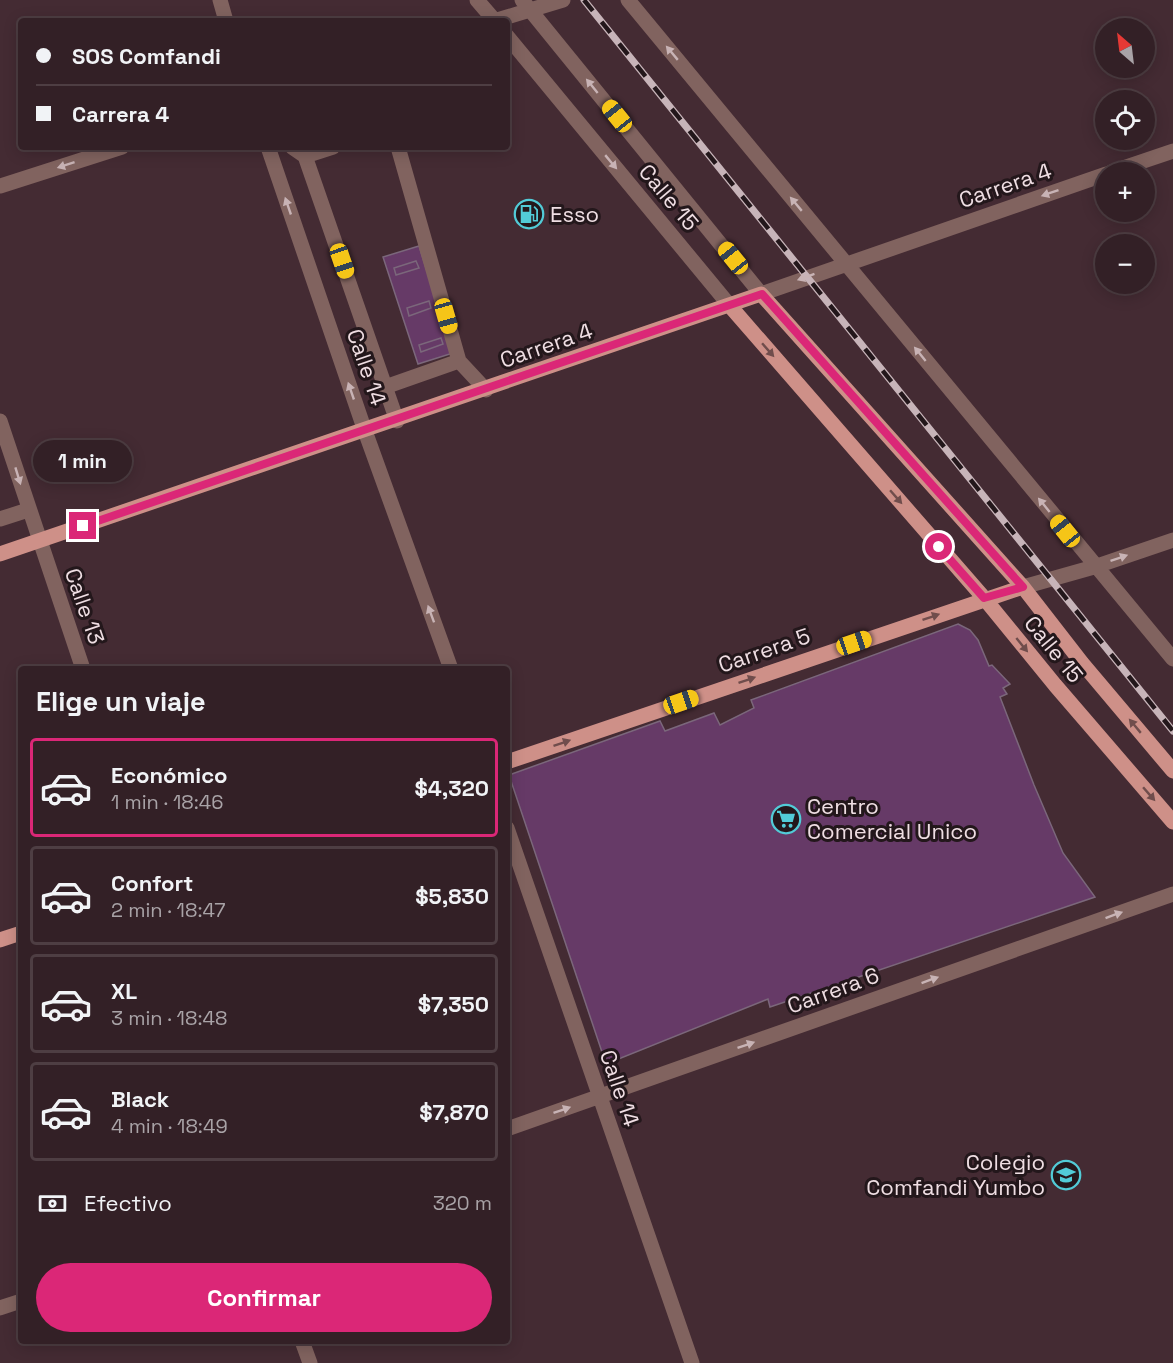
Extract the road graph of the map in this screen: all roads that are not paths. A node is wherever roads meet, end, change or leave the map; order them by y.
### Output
1 (220, 0) edge
2 (477, 0) edge
3 (563, 0) edge
4 (628, 0) edge
5 (526, 5) edge
6 (225, 18) edge
7 (492, 18) edge
8 (500, 18) edge
9 (510, 40) edge
10 (113, 150) edge
11 (269, 150) edge
12 (296, 150) edge
13 (324, 150) edge
14 (399, 150) edge
15 (1173, 151) edge
16 (305, 156) junction
17 (1141, 162) edge
18 (1095, 178) edge
19 (0, 186) edge
20 (846, 264) junction
21 (762, 294) junction
22 (730, 306) junction
23 (459, 361) junction
24 (385, 387) junction
25 (486, 390) junction
26 (0, 421) edge
27 (397, 421) junction
28 (365, 431) junction
29 (28, 510) junction
30 (0, 519) edge
31 (1173, 540) edge
32 (40, 541) junction
33 (0, 554) edge
34 (1094, 567) junction
35 (1023, 587) junction
36 (984, 598) junction
37 (1173, 660) edge
38 (82, 666) edge
39 (450, 666) edge
40 (510, 761) edge
41 (1173, 771) edge
42 (1173, 822) edge
43 (510, 837) edge
44 (1173, 894) edge
45 (18, 934) edge
46 (0, 940) edge
47 (599, 1097) junction
48 (510, 1128) edge
49 (18, 1302) edge
50 (0, 1308) edge
51 (303, 1344) edge
52 (310, 1363) edge
53 (692, 1363) edge

1 - 6 street
2 - 7 street
3 - 5 street
20 -> 4 street
5 - 8 street
21 -> 5 street, Calle 15
9 -> 22 street, Calle 15
10 -> 19 street
28 -> 11 street, Calle 14
12 - 16 street
13 - 16 street
14 - 23 street
15 - 17 street
16 - 24 street
18 -> 20 street, Carrera 4
20 -> 21 street, Carrera 4
34 -> 20 street
21 - 22 main road, Carrera 4
21 - 35 main road, Calle 15
22 - 25 main road, Carrera 4
22 -> 36 main road, Calle 15
23 - 24 street
23 - 25 street
24 - 27 street
25 - 27 main road, Carrera 4
26 -> 29 street, Calle 13
27 - 28 main road, Carrera 4
28 - 32 main road, Carrera 4
39 -> 28 street, Calle 14
29 - 30 street
29 - 32 street, Calle 13
34 -> 31 street, Carrera 5
32 - 33 main road, Carrera 4
32 - 38 street, Calle 13
34 - 35 street, Carrera 5
34 - 37 street
35 - 36 main road, Carrera 5
41 -> 35 main road, Calle 15
40 -> 36 main road, Carrera 5
36 -> 42 main road, Calle 15
43 - 47 street, Calle 14
47 -> 44 street, Carrera 6
45 - 46 main road
48 -> 47 street, Carrera 6
47 - 53 street, Calle 14
49 - 50 street
51 - 52 street

